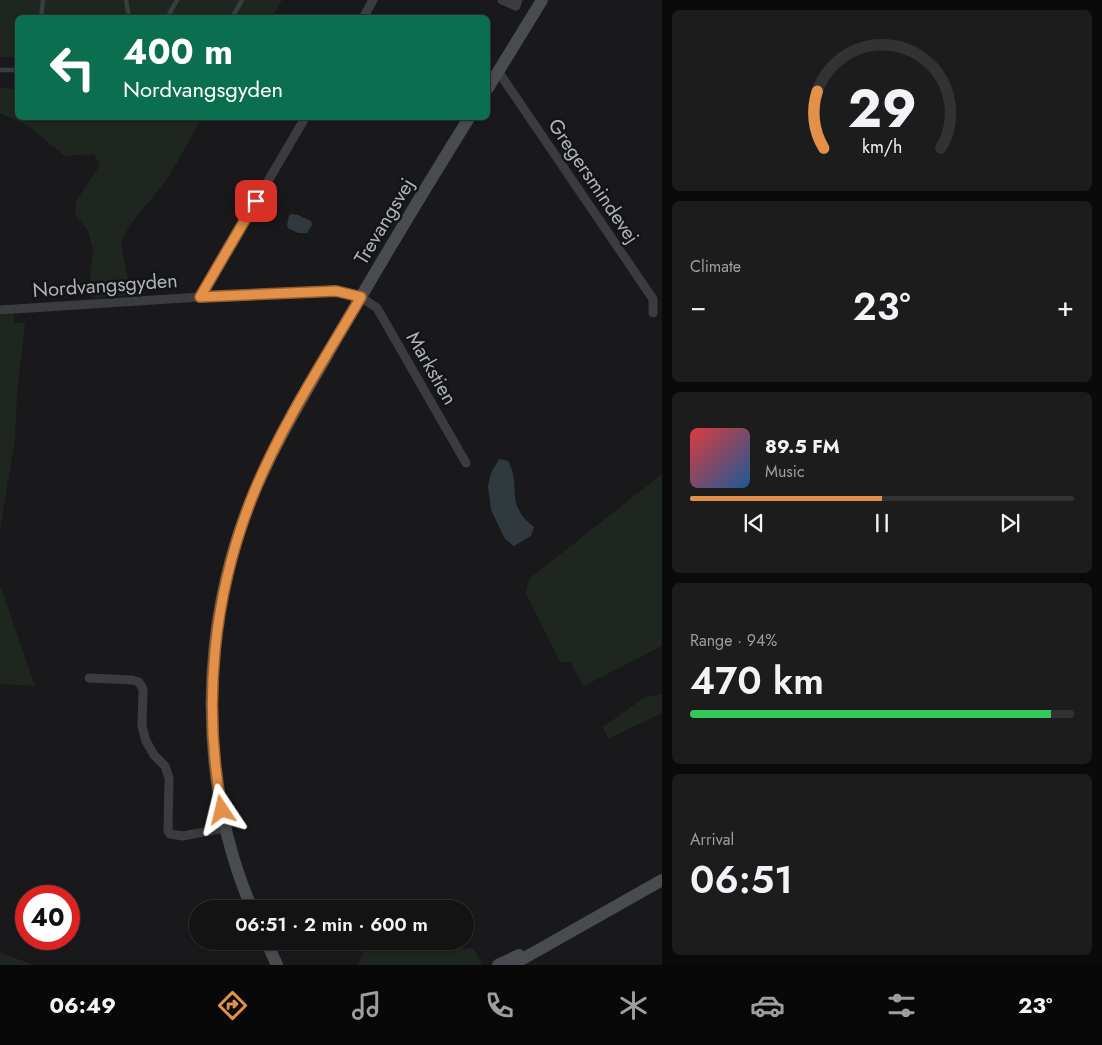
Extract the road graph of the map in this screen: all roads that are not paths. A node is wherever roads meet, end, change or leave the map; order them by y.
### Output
1 (43, 0) edge
2 (126, 0) edge
3 (177, 0) edge
4 (242, 0) edge
5 (373, 0) edge
6 (502, 0) edge
7 (518, 0) edge
8 (542, 0) edge
9 (42, 15) edge
10 (128, 15) edge
11 (169, 15) edge
12 (234, 15) edge
13 (365, 15) edge
14 (0, 70) edge
15 (15, 70) edge
16 (498, 72) junction
17 (490, 85) edge
18 (303, 120) edge
19 (468, 120) edge
20 (200, 297) junction
21 (361, 297) junction
22 (0, 310) edge
23 (653, 313) dead end
24 (466, 463) dead end
25 (89, 678) dead end
26 (225, 828) junction
27 (662, 880) edge
28 (249, 900) edge
29 (565, 935) junction
30 (270, 950) edge
31 (277, 965) edge
32 (498, 965) edge
33 (512, 965) edge

1 - 9 lane
2 - 10 lane
3 - 11 lane
4 - 12 lane
5 - 13 street
6 - 7 street
8 - 16 street
14 - 15 lane
16 - 17 street
16 - 23 street, Gregersmindevej
18 - 20 street
19 - 21 street, Trevangsvej
20 - 21 street, Nordvangsgyden
20 - 22 street, Nordvangsgyden
21 - 24 street, Markstien
21 - 26 street, Trevangsvej
25 - 26 street
26 - 28 street, Trevangsvej
27 - 29 street
29 - 32 street
29 - 33 street
30 - 31 street

